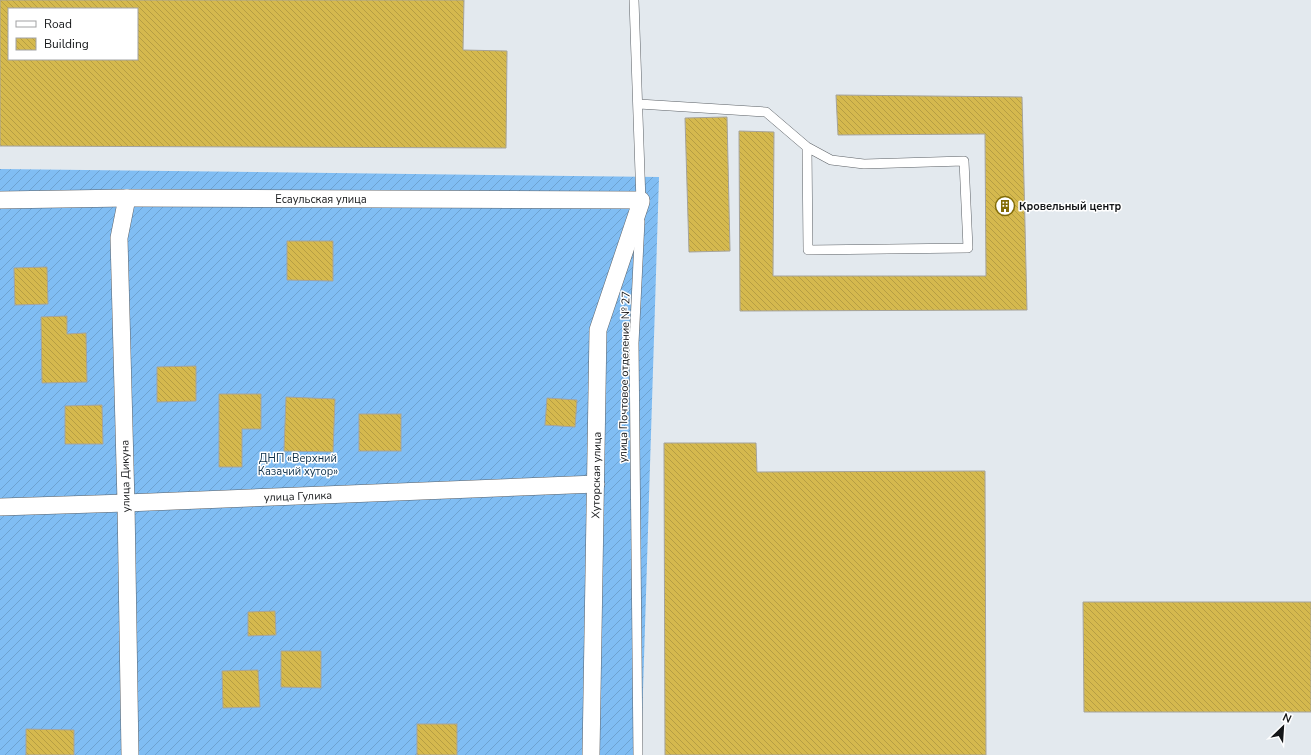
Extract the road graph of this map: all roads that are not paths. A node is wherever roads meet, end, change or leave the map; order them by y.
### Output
1 (634, 0) edge
2 (639, 104) junction
3 (807, 147) junction
4 (127, 198) junction
5 (0, 200) edge
6 (641, 201) junction
7 (596, 484) junction
8 (126, 503) junction
9 (0, 506) edge
10 (130, 755) edge
11 (591, 755) edge
12 (638, 755) edge

1 - 2 lane, улица Почтовое отделение № 27
2 - 3 lane
2 - 6 lane, улица Почтовое отделение № 27
3 - 3 lane
4 - 5 street, Есаульская улица
4 - 6 street, Есаульская улица
4 - 8 street, улица Дикуна
6 - 7 street, Хуторская улица
6 - 12 lane, улица Почтовое отделение № 27
7 - 8 street, улица Гулика
7 - 11 street, Хуторская улица
8 - 9 street, улица Гулика
8 - 10 street, улица Дикуна

